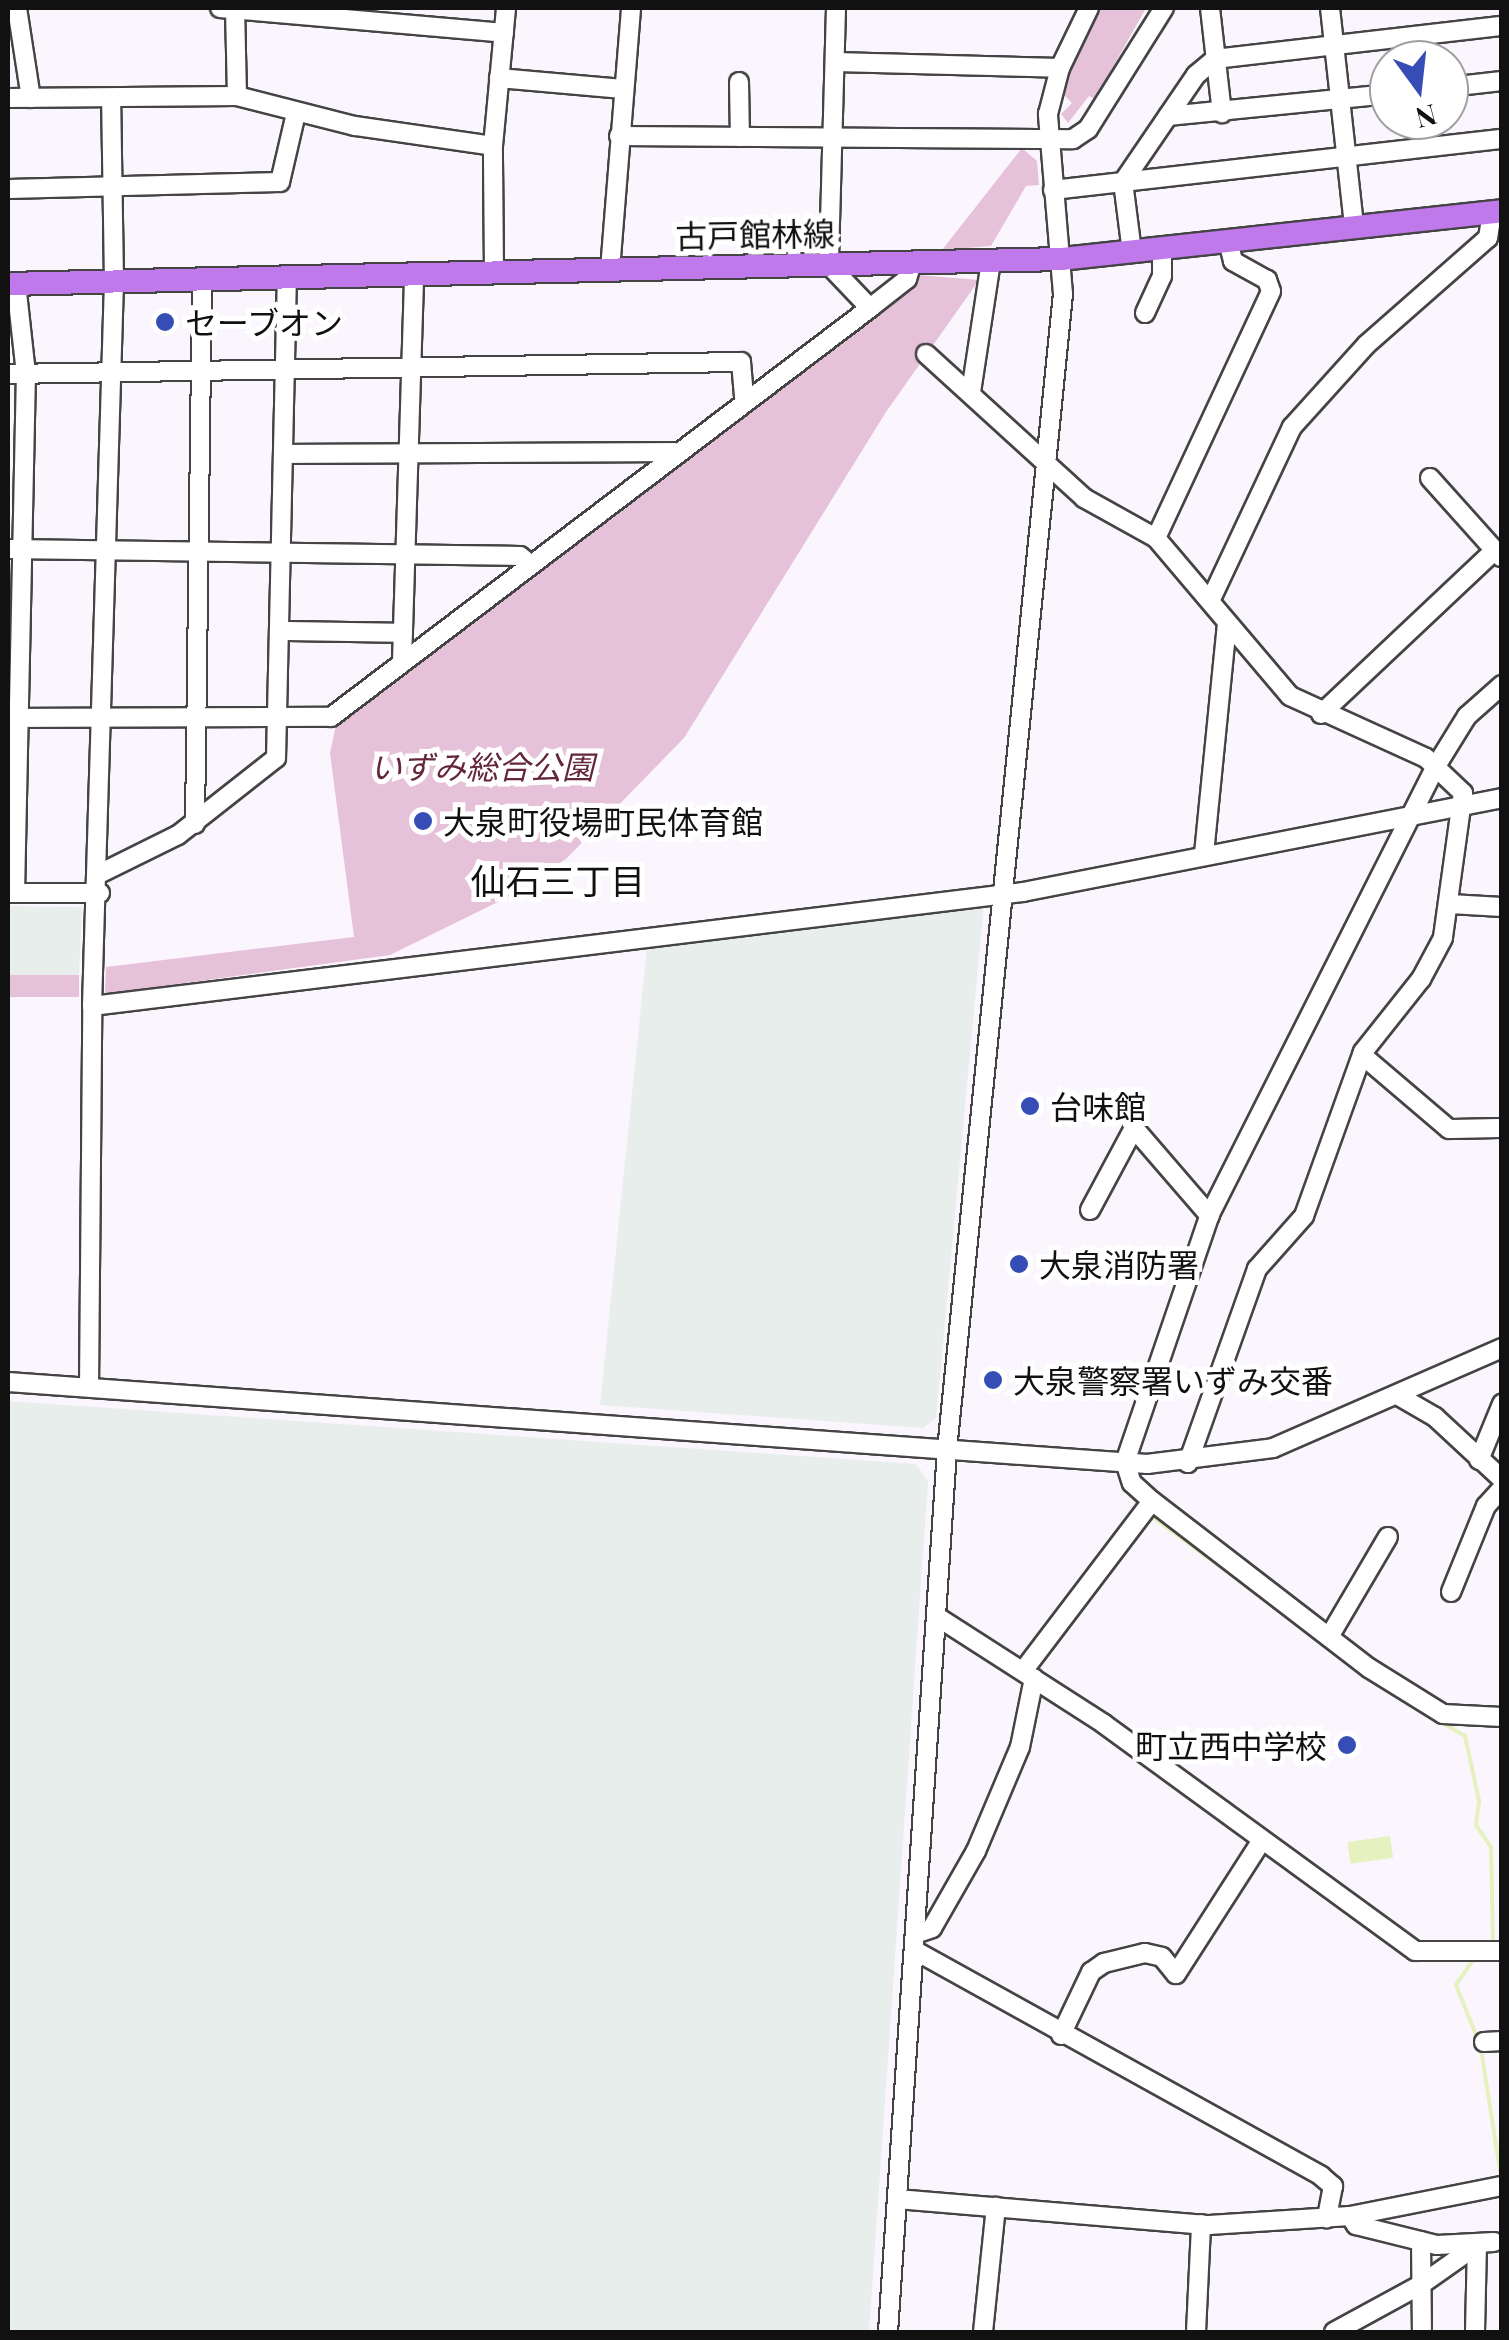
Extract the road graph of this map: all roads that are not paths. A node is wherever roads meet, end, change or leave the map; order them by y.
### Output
1 (17, 8) edge
2 (220, 8) edge
3 (235, 8) edge
4 (506, 8) edge
5 (632, 8) edge
6 (836, 8) edge
7 (1089, 8) edge
8 (1164, 8) edge
9 (1210, 8) edge
10 (1330, 8) edge
11 (1502, 26) edge
12 (504, 34) junction
13 (1334, 45) junction
14 (1215, 59) junction
15 (835, 62) junction
16 (1060, 68) junction
17 (499, 78) junction
18 (1502, 81) edge
19 (739, 82) dead end
20 (1469, 85) edge
21 (623, 89) junction
22 (237, 96) junction
23 (1369, 96) edge
24 (8, 98) edge
25 (32, 98) junction
26 (111, 98) junction
27 (1339, 100) junction
28 (296, 113) junction
29 (1222, 114) junction
30 (1168, 116) junction
31 (619, 136) junction
32 (740, 137) junction
33 (832, 138) junction
34 (1502, 139) edge
35 (1046, 140) junction
36 (493, 146) junction
37 (1346, 157) junction
38 (1123, 182) junction
39 (112, 187) junction
40 (8, 189) edge
41 (1053, 190) junction
42 (1497, 211) edge
43 (1354, 227) junction
44 (1228, 241) junction
45 (1162, 248) junction
46 (1132, 252) junction
47 (1062, 260) junction
48 (991, 261) junction
49 (912, 263) junction
50 (828, 265) junction
51 (610, 270) junction
52 (494, 273) junction
53 (414, 275) junction
54 (287, 278) junction
55 (202, 280) junction
56 (114, 282) junction
57 (12, 284) edge
58 (870, 308) junction
59 (1144, 313) dead end
60 (926, 354) dead end
61 (412, 366) junction
62 (286, 368) junction
63 (202, 370) junction
64 (112, 372) junction
65 (17, 374) edge
66 (971, 392) junction
67 (744, 400) junction
68 (676, 452) junction
69 (284, 454) junction
70 (409, 454) junction
71 (1047, 461) junction
72 (1430, 478) dead end
73 (1156, 538) junction
74 (15, 550) edge
75 (108, 552) junction
76 (197, 553) junction
77 (282, 554) junction
78 (1498, 554) edge
79 (406, 555) junction
80 (530, 564) junction
81 (1212, 597) junction
82 (1227, 624) junction
83 (281, 631) junction
84 (403, 634) junction
85 (15, 635) edge
86 (402, 662) junction
87 (1502, 685) edge
88 (1320, 714) junction
89 (280, 717) junction
90 (14, 718) edge
91 (104, 718) junction
92 (193, 718) junction
93 (1436, 766) junction
94 (13, 797) edge
95 (1502, 798) edge
96 (1464, 804) junction
97 (1413, 814) junction
98 (194, 824) junction
99 (1204, 854) junction
100 (101, 872) junction
101 (11, 893) edge
102 (100, 893) junction
103 (1004, 894) junction
104 (1450, 904) junction
105 (1502, 907) edge
106 (92, 1006) junction
107 (1362, 1055) junction
108 (1502, 1128) edge
109 (1090, 1210) dead end
110 (1210, 1216) junction
111 (1502, 1348) edge
112 (8, 1382) edge
113 (88, 1387) junction
114 (1398, 1395) junction
115 (1502, 1404) edge
116 (948, 1450) junction
117 (1479, 1460) junction
118 (1125, 1462) junction
119 (1188, 1463) junction
120 (1502, 1480) edge
121 (1502, 1488) edge
122 (1152, 1501) junction
123 (1388, 1538) dead end
124 (1452, 1592) dead end
125 (936, 1616) junction
126 (1329, 1637) junction
127 (1028, 1675) junction
128 (1502, 1717) edge
129 (1262, 1840) junction
130 (914, 1942) junction
131 (1502, 1950) edge
132 (1061, 2036) junction
133 (1502, 2186) edge
134 (897, 2199) junction
135 (996, 2207) junction
136 (1350, 2216) junction
137 (1327, 2218) junction
138 (1201, 2224) junction
139 (1421, 2241) junction
140 (1485, 2244) junction
141 (1422, 2284) junction
142 (888, 2332) edge
143 (983, 2332) edge
144 (1196, 2332) edge
145 (1334, 2332) edge
146 (1422, 2332) edge
147 (1474, 2332) edge

1 - 25 street
2 - 3 street
3 - 12 street
3 - 22 street
4 - 12 street
5 - 21 street
6 - 15 street
7 - 16 street
8 - 35 street
9 - 14 street
10 - 13 street
11 - 13 street
12 - 17 street
13 - 14 street
13 - 27 street
14 - 29 street
14 - 30 street
15 - 16 street
15 - 33 street
16 - 35 street
17 - 21 street
17 - 36 street
18 - 20 street
19 - 32 street
21 - 31 street
22 - 26 street
22 - 28 street
23 - 27 street
24 - 25 street
25 - 26 street
26 - 39 street
27 - 29 street
27 - 37 street
28 - 36 street
28 - 39 street
29 - 30 street
30 - 38 street
31 - 32 street
31 - 51 street
32 - 33 street
33 - 35 street
33 - 50 street
34 - 37 street
35 - 41 street
36 - 52 street
37 - 38 street
37 - 43 street
38 - 41 street
38 - 46 street
39 - 40 street
39 - 56 street
41 - 47 street
42 - 43 main road, 古戸館林線
42 - 81 street
43 - 44 main road, 古戸館林線
44 - 45 main road, 古戸館林線
44 - 73 street
45 - 46 main road, 古戸館林線
45 - 59 street
46 - 47 main road, 古戸館林線
47 - 48 main road, 古戸館林線
47 - 71 street
48 - 49 main road, 古戸館林線
48 - 66 street
49 - 50 main road, 古戸館林線
49 - 58 street
50 - 51 main road, 古戸館林線
50 - 58 street
51 - 52 main road, 古戸館林線
52 - 53 main road, 古戸館林線
53 - 54 main road, 古戸館林線
53 - 61 street
54 - 55 main road, 古戸館林線
54 - 62 street
55 - 56 main road, 古戸館林線
55 - 63 street
56 - 57 main road, 古戸館林線
56 - 64 street
57 - 65 street
58 - 67 street
60 - 66 street
61 - 62 street
61 - 67 street
61 - 70 street
62 - 63 street
62 - 69 street
63 - 64 street
63 - 76 street
64 - 65 street
64 - 75 street
65 - 74 street
66 - 71 street
67 - 68 street
68 - 70 street
68 - 80 street
69 - 70 street
69 - 77 street
70 - 79 street
71 - 73 street
71 - 103 street
72 - 78 street
73 - 81 street
74 - 75 street
74 - 85 street
75 - 76 street
75 - 91 street
76 - 77 street
76 - 92 street
77 - 79 street
77 - 83 street
78 - 88 street
79 - 80 street
79 - 84 street
80 - 86 street
81 - 82 street
82 - 88 street
82 - 99 street
83 - 84 street
83 - 89 street
84 - 86 street
85 - 90 street
86 - 89 street
87 - 93 street
88 - 93 street
89 - 92 street
89 - 98 street
90 - 91 street
90 - 94 street
91 - 92 street
91 - 100 street
92 - 98 street
93 - 96 street
93 - 97 street
94 - 101 street
95 - 96 street
96 - 97 street
96 - 104 street
97 - 99 street
97 - 110 street
98 - 100 street
99 - 103 street
100 - 102 street
101 - 102 street
102 - 106 street
103 - 106 street
103 - 116 street
104 - 105 street
104 - 107 street
106 - 113 street
107 - 108 street
107 - 119 street
109 - 110 street
110 - 118 street
111 - 114 street
112 - 113 street
113 - 116 street
114 - 117 street
114 - 119 street
115 - 117 street
116 - 118 street
116 - 125 street
117 - 120 street
118 - 119 street
118 - 122 street
121 - 124 street
122 - 126 street
122 - 127 street
123 - 126 street
125 - 127 street
125 - 130 street
126 - 128 street
127 - 129 street
127 - 130 street
129 - 131 street
129 - 132 street
130 - 132 street
130 - 134 street
132 - 137 street
133 - 136 street
134 - 135 street
134 - 142 street
135 - 138 street
135 - 143 street
136 - 137 street
136 - 139 street
137 - 138 street
138 - 144 street
139 - 140 street
139 - 141 street
140 - 141 street
140 - 147 street
141 - 145 street
141 - 146 street

